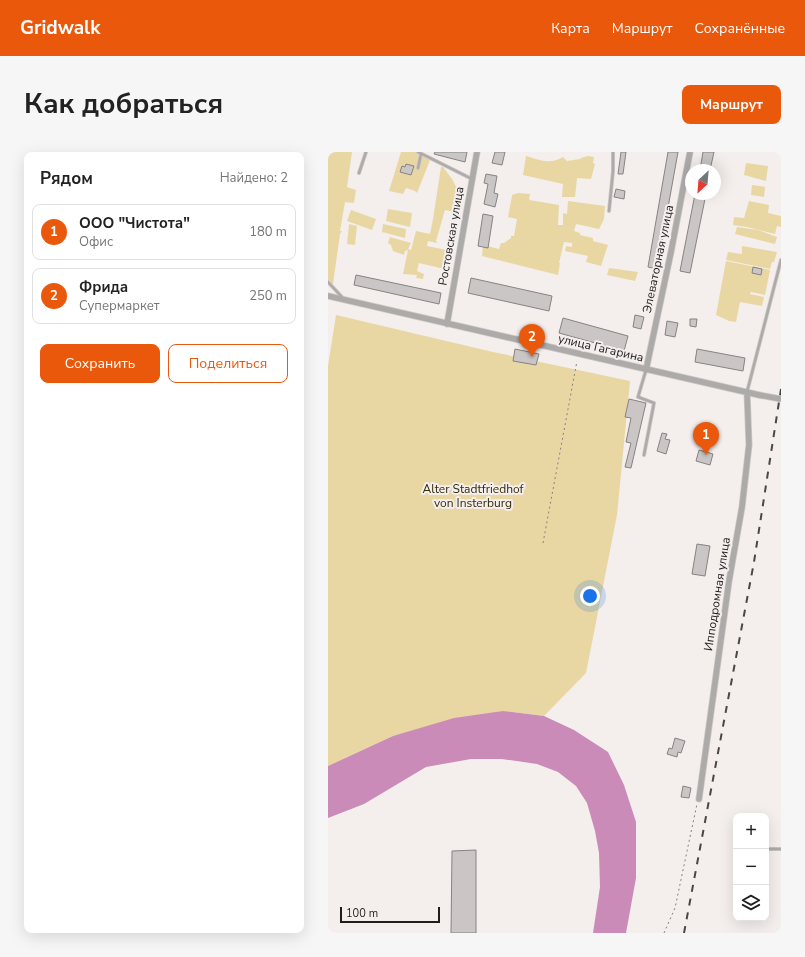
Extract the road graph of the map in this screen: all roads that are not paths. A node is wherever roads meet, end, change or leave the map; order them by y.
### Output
1 (366, 152) edge
2 (418, 152) edge
3 (477, 152) edge
4 (613, 152) edge
5 (690, 152) edge
6 (421, 154) junction
7 (418, 168) dead end
8 (359, 172) dead end
9 (472, 179) junction
10 (609, 211) dead end
11 (781, 260) edge
12 (328, 282) edge
13 (328, 296) edge
14 (345, 301) junction
15 (447, 324) junction
16 (646, 370) junction
17 (747, 392) junction
18 (781, 399) edge
19 (644, 454) dead end
20 (699, 799) road end
21 (769, 849) edge
22 (781, 849) edge

1 - 8 lane
2 - 6 lane
3 - 9 street, Ростовская улица
4 - 10 lane
5 - 16 street, Элеваторная улица
6 - 7 lane
6 - 9 lane
9 - 15 street, Ростовская улица
11 - 17 lane
12 - 14 lane
13 - 14 street, улица Гагарина
14 - 15 street, улица Гагарина
15 - 16 street, улица Гагарина
16 - 17 street, улица Гагарина
16 - 19 lane
17 - 18 street, улица Гагарина, bridge
17 - 20 street, Ипподромная улица
21 - 22 lane

